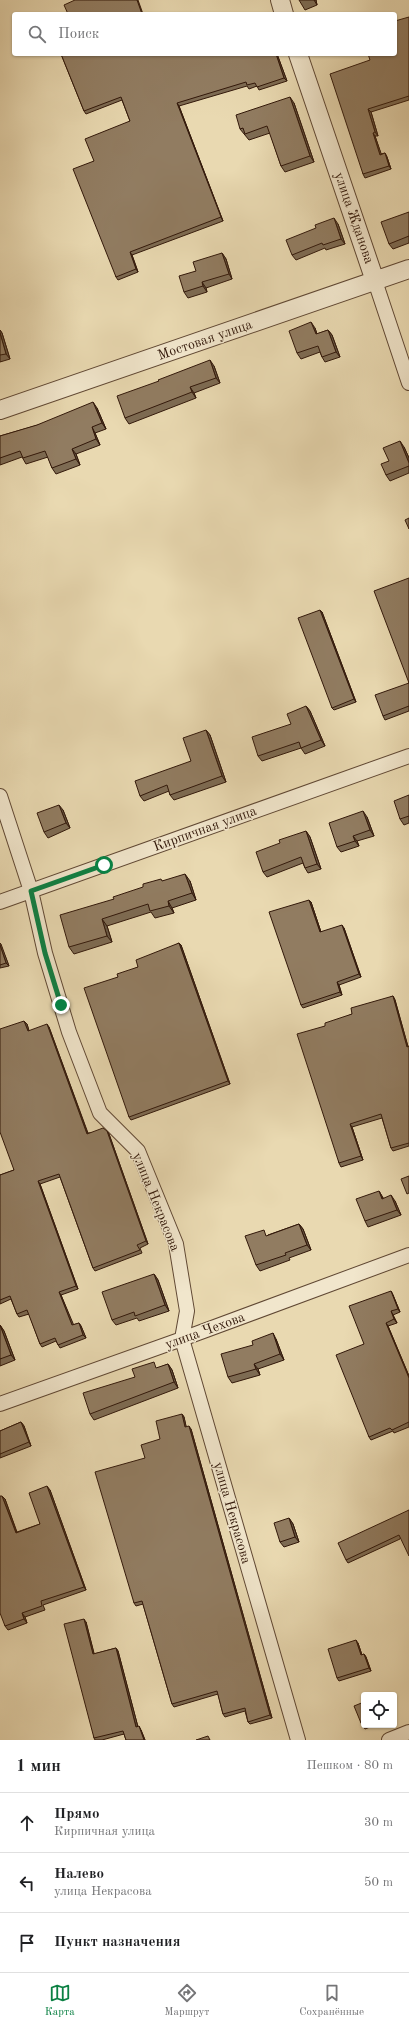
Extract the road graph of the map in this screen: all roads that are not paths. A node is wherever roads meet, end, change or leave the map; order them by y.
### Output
1 (280, 0) edge
2 (283, 12) edge
3 (299, 56) edge
4 (409, 269) edge
5 (375, 281) junction
6 (409, 383) edge
7 (0, 410) edge
8 (409, 756) edge
9 (0, 796) edge
10 (31, 891) junction
11 (0, 902) edge
12 (409, 1255) edge
13 (182, 1339) junction
14 (0, 1404) edge
15 (409, 1732) edge
16 (298, 1740) edge
17 (389, 1740) edge

1 - 2 street
3 - 5 street, улица Жданова
4 - 5 street, Мостовая улица
5 - 6 street, улица Жданова
5 - 7 street, Мостовая улица
8 - 10 street, Кирпичная улица
9 - 10 street, улица Некрасова
10 - 11 street, Кирпичная улица
10 - 13 street, улица Некрасова
12 - 13 street, улица Чехова
13 - 14 street, улица Чехова
13 - 16 street, улица Некрасова
15 - 17 street

